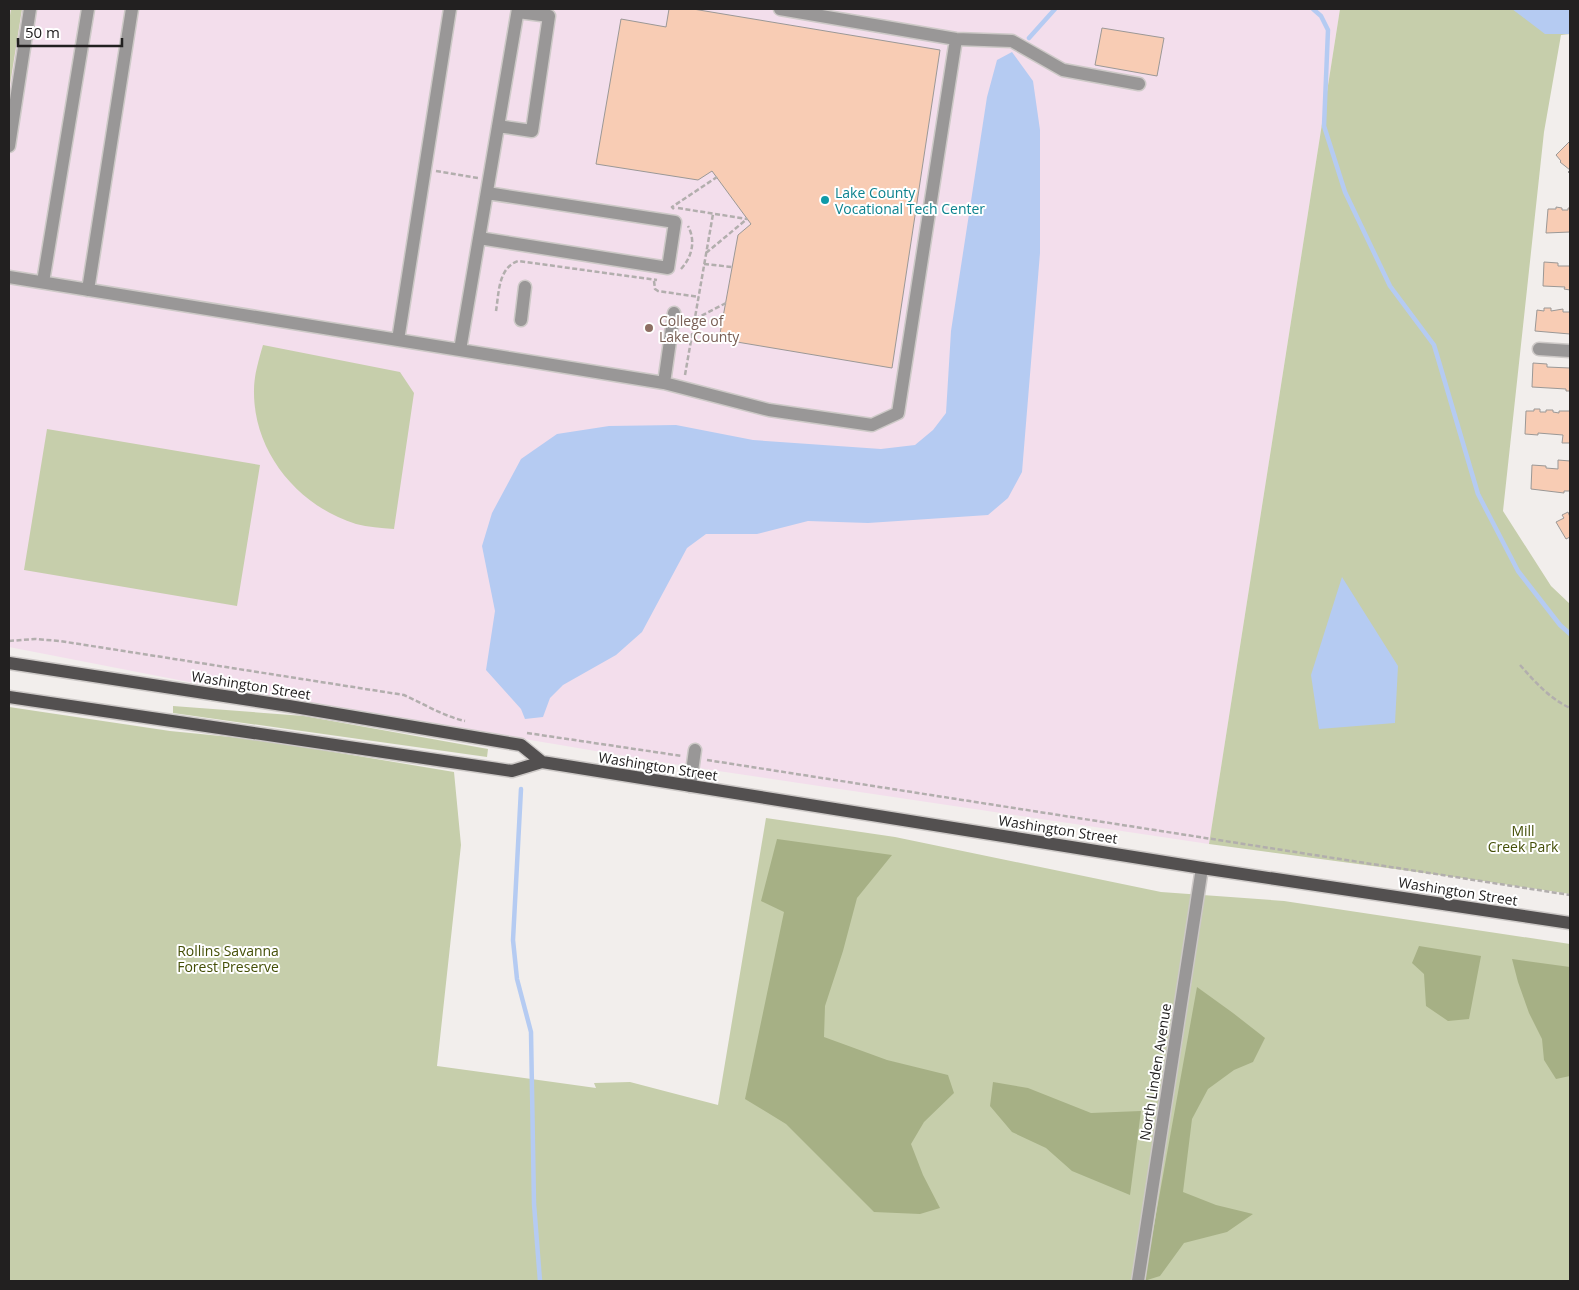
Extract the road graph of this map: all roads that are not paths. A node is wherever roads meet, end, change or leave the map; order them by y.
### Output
1 (30, 9) edge
2 (88, 9) edge
3 (132, 9) edge
4 (450, 9) edge
5 (780, 9) edge
6 (518, 10) edge
7 (956, 39) junction
8 (1139, 84) dead end
9 (498, 126) junction
10 (9, 146) edge
11 (487, 193) junction
12 (479, 238) junction
13 (9, 277) edge
14 (42, 282) junction
15 (525, 287) dead end
16 (88, 290) junction
17 (674, 313) dead end
18 (521, 320) dead end
19 (398, 340) junction
20 (1539, 349) dead end
21 (460, 350) junction
22 (1570, 351) edge
23 (664, 383) junction
24 (9, 663) edge
25 (9, 697) edge
26 (694, 754) road end
27 (542, 762) junction
28 (690, 786) junction
29 (1202, 868) junction
30 (1570, 923) edge
31 (1138, 1281) edge

1 - 10 street
2 - 14 street
3 - 16 street
4 - 19 street
5 - 7 street
6 - 9 street
6 - 9 street
7 - 8 street
7 - 23 street
9 - 11 street
11 - 12 street
11 - 12 street
12 - 21 street
13 - 14 street
14 - 16 street
15 - 18 street
16 - 19 street
17 - 23 street
19 - 21 street
20 - 22 street
21 - 23 street
24 - 27 main road, Washington Street
25 - 27 main road, Washington Street
26 - 28 street
27 - 28 main road, Washington Street
28 - 29 main road, Washington Street
29 - 30 main road, Washington Street
29 - 31 street, North Linden Avenue

